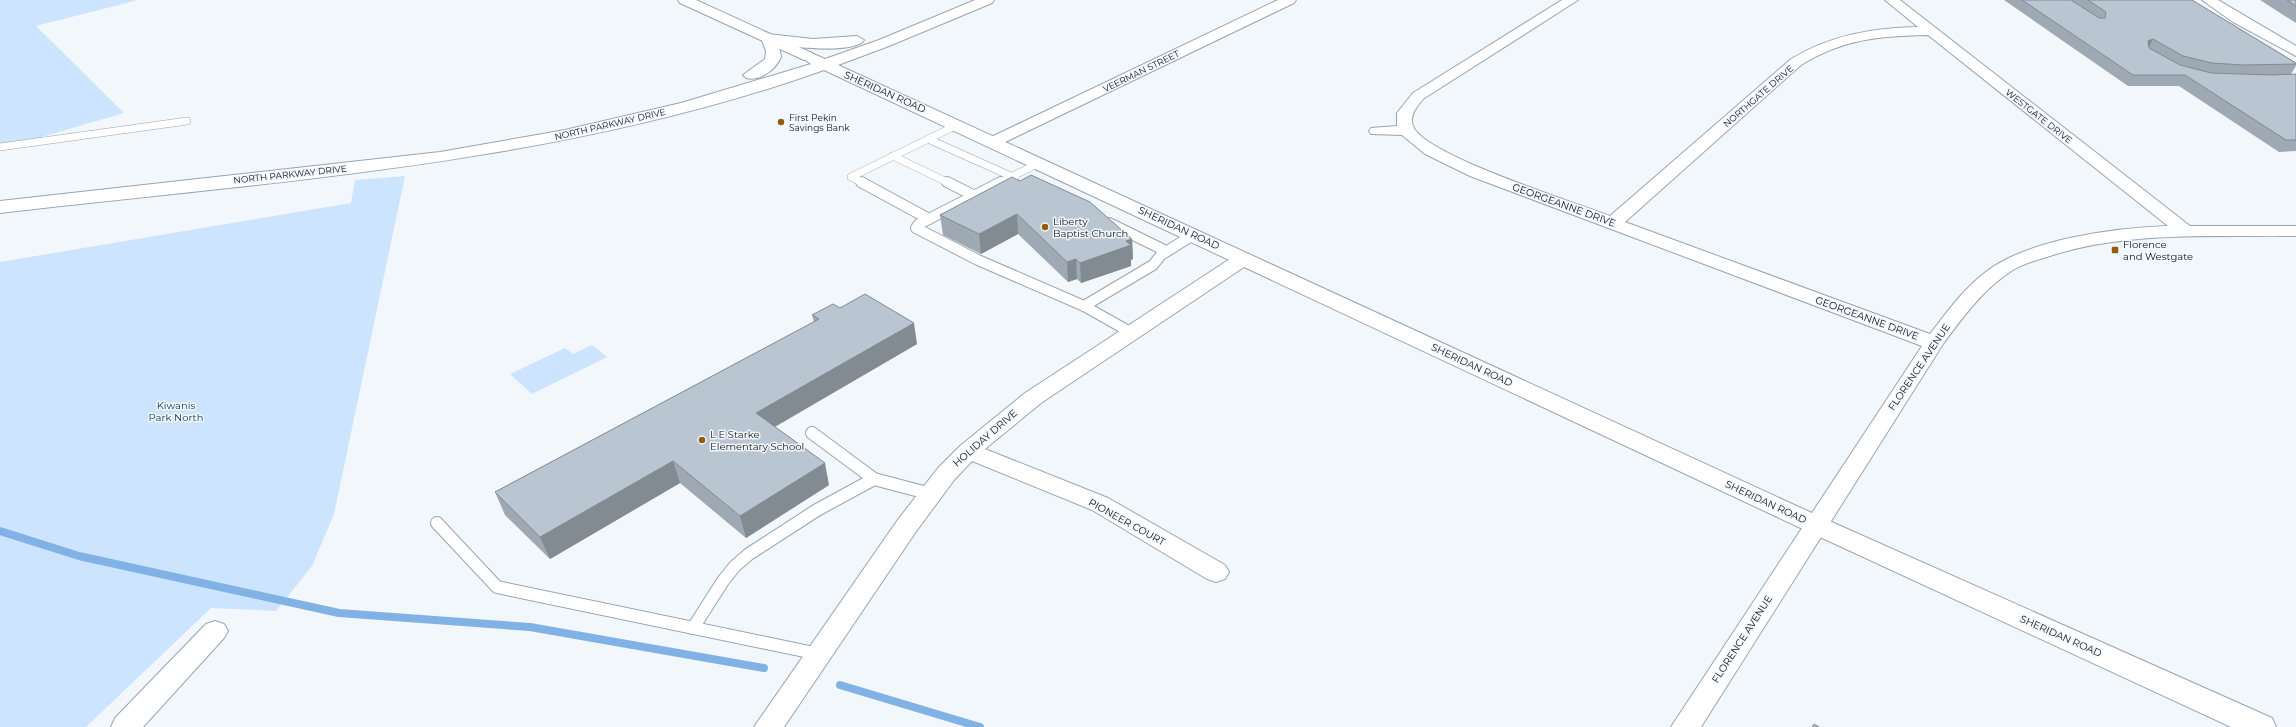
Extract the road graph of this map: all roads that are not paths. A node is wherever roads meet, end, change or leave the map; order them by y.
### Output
1 (685, 0) edge
2 (972, 0) edge
3 (987, 0) edge
4 (1288, 0) edge
5 (1571, 0) edge
6 (1892, 0) edge
7 (2209, 0) edge
8 (1931, 31) junction
9 (768, 38) junction
10 (857, 40) junction
11 (874, 47) junction
12 (2294, 50) edge
13 (809, 57) junction
14 (824, 65) junction
15 (756, 80) junction
16 (867, 84) junction
17 (188, 121) dead end
18 (957, 125) junction
19 (1407, 130) junction
20 (1377, 131) dead end
21 (928, 139) junction
22 (993, 142) junction
23 (0, 147) edge
24 (893, 156) junction
25 (1039, 163) junction
26 (1012, 177) junction
27 (1026, 183) edge
28 (974, 196) junction
29 (0, 207) edge
30 (930, 219) junction
31 (1103, 221) edge
32 (1613, 223) junction
33 (2296, 231) edge
34 (2186, 232) junction
35 (1193, 235) junction
36 (1166, 251) junction
37 (1243, 259) junction
38 (1084, 306) junction
39 (1132, 333) junction
40 (1934, 343) junction
41 (812, 433) dead end
42 (968, 451) junction
43 (874, 479) junction
44 (931, 494) junction
45 (436, 523) dead end
46 (1816, 525) junction
47 (1216, 572) dead end
48 (693, 628) junction
49 (215, 631) dead end
50 (819, 654) junction
51 (125, 727) edge
52 (768, 727) edge
53 (1685, 727) edge
54 (2261, 727) edge

1 - 9 main road, SHERIDAN ROAD
2 - 10 main road, NORTH PARKWAY DRIVE
3 - 11 main road, NORTH PARKWAY DRIVE
4 - 22 street, VEERMAN STREET
5 - 19 street
6 - 8 street, WESTGATE DRIVE
7 - 12 street
8 - 32 street, NORTHGATE DRIVE
8 - 34 street, WESTGATE DRIVE
9 - 10 main road
9 - 13 main road, SHERIDAN ROAD
9 - 15 main road
10 - 13 main road, NORTH PARKWAY DRIVE
11 - 14 main road, NORTH PARKWAY DRIVE
11 - 16 main road
13 - 14 main road, SHERIDAN ROAD
13 - 15 main road, NORTH PARKWAY DRIVE
14 - 15 main road, NORTH PARKWAY DRIVE
14 - 16 main road, SHERIDAN ROAD
15 - 16 main road
15 - 29 main road, NORTH PARKWAY DRIVE
16 - 18 main road, SHERIDAN ROAD
17 - 23 lane
18 - 21 lane
18 - 22 main road, SHERIDAN ROAD
19 - 20 street
19 - 32 street, GEORGEANNE DRIVE
21 - 24 lane
21 - 26 lane
22 - 25 main road, SHERIDAN ROAD
24 - 28 lane
24 - 30 lane
25 - 26 lane
25 - 35 main road, SHERIDAN ROAD
26 - 27 lane
26 - 28 lane
28 - 30 lane
30 - 38 lane
31 - 36 lane
32 - 40 street, GEORGEANNE DRIVE
33 - 34 street, FLORENCE AVENUE
34 - 40 street, FLORENCE AVENUE
35 - 36 lane
35 - 37 main road, SHERIDAN ROAD
36 - 38 lane
37 - 39 street, HOLIDAY DRIVE
37 - 46 main road, SHERIDAN ROAD
38 - 39 lane
39 - 42 street, HOLIDAY DRIVE
40 - 46 street, FLORENCE AVENUE
41 - 43 lane
42 - 44 street, HOLIDAY DRIVE
42 - 47 street, PIONEER COURT
43 - 44 lane
43 - 48 lane
44 - 50 street, HOLIDAY DRIVE
45 - 48 lane
46 - 53 street, FLORENCE AVENUE
46 - 54 main road, SHERIDAN ROAD
48 - 50 lane
49 - 51 street
50 - 52 street, HOLIDAY DRIVE

